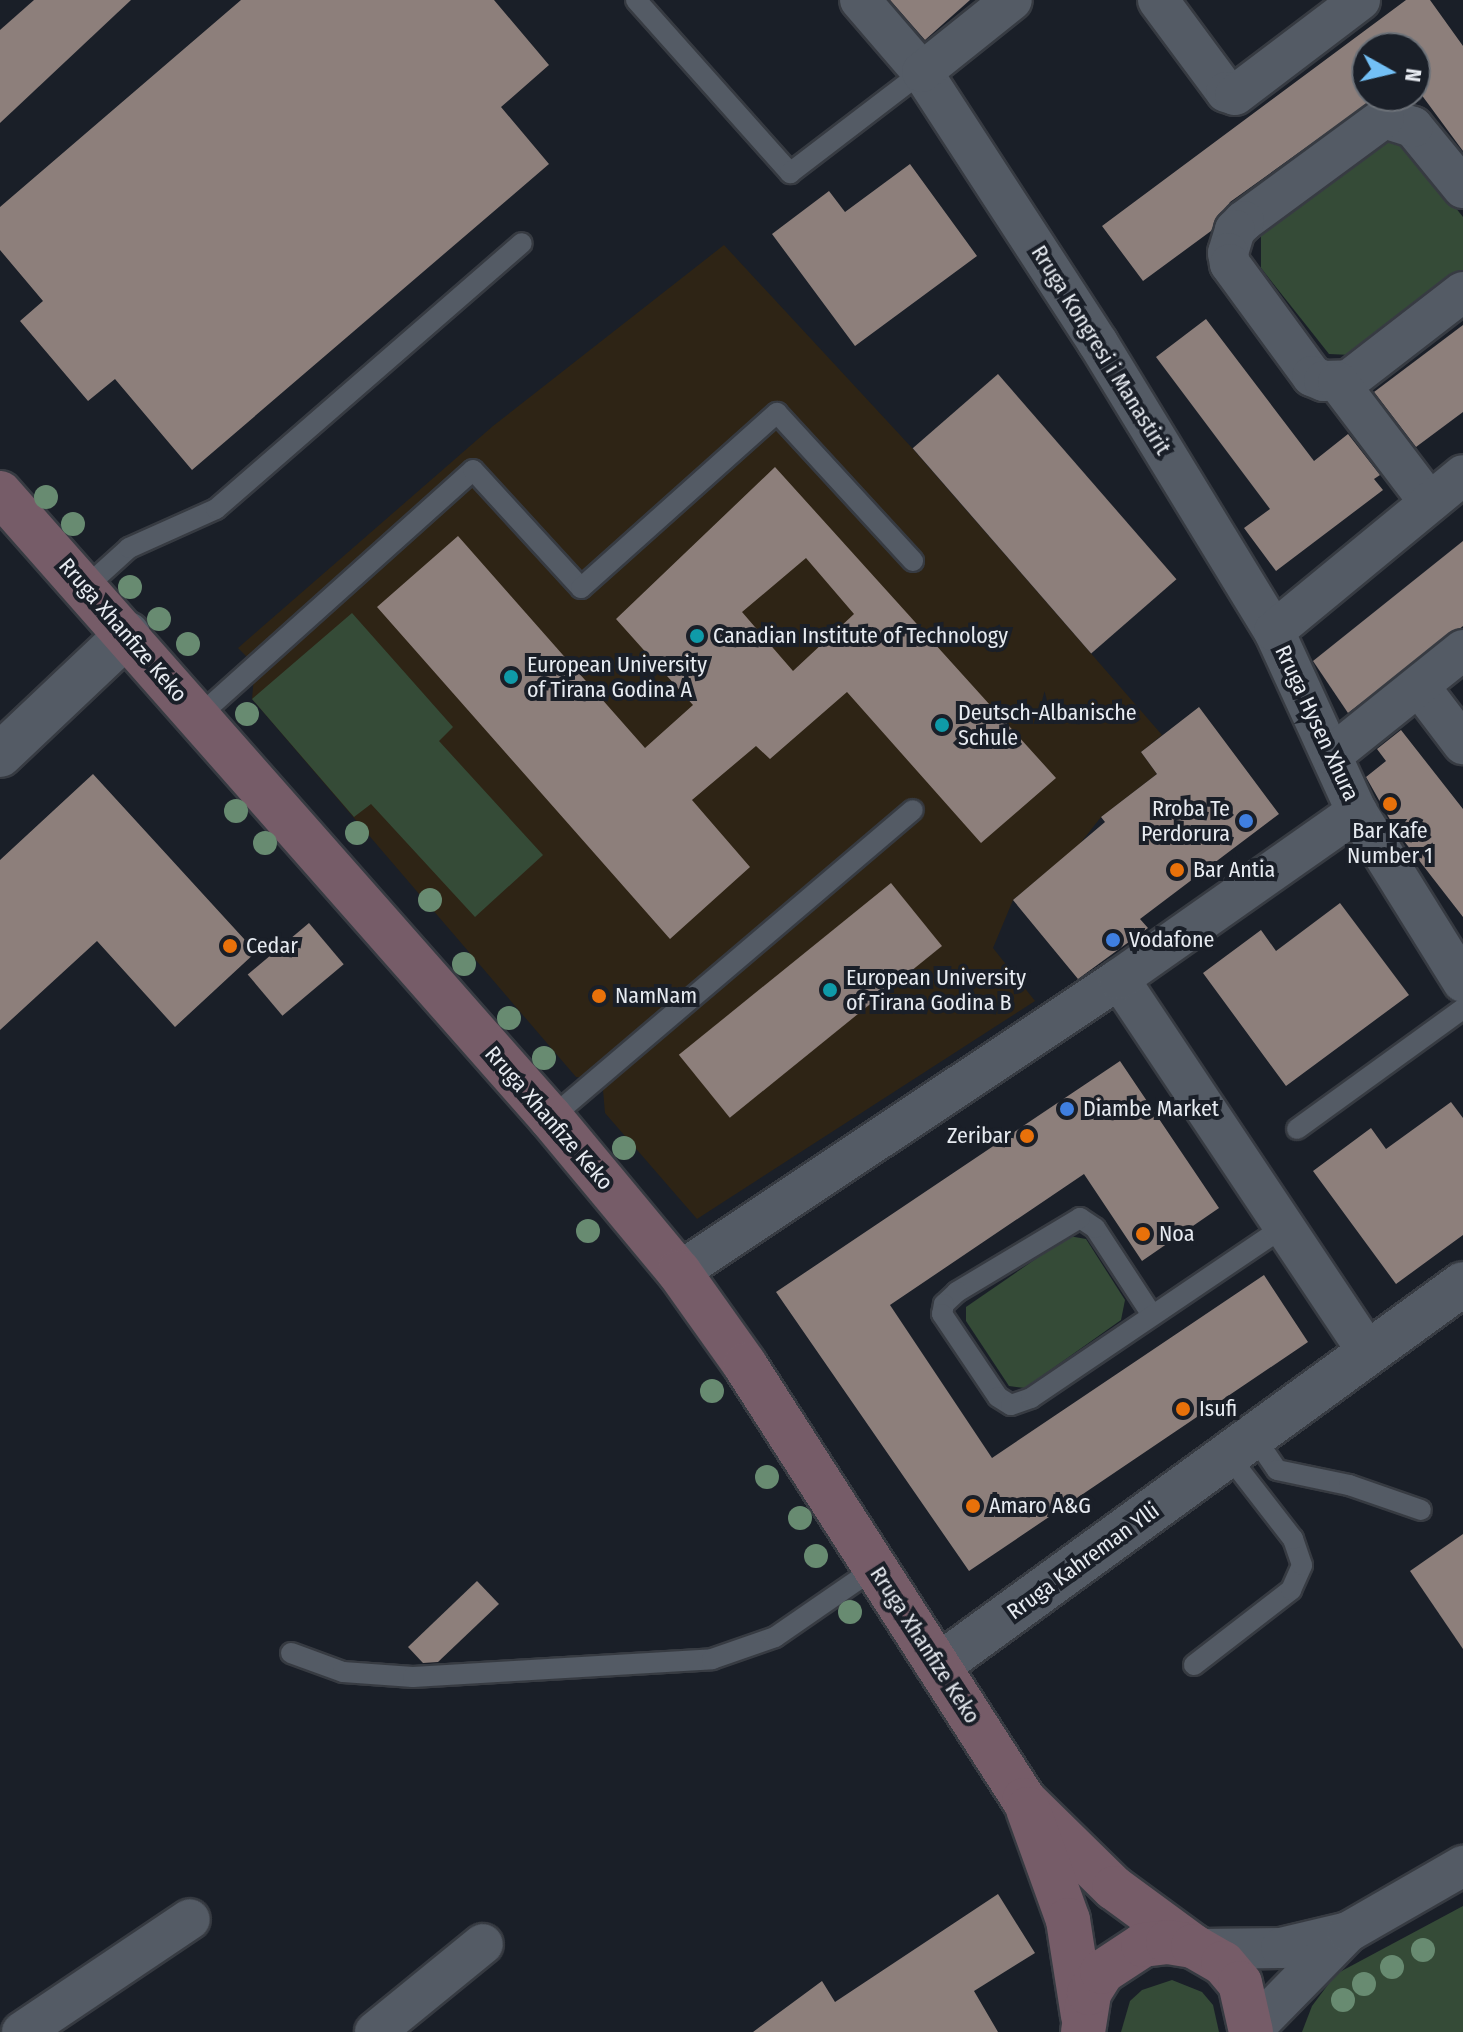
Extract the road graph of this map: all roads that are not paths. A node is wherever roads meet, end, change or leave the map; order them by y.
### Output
1 (636, 0) edge
2 (860, 0) edge
3 (1012, 0) edge
4 (1158, 0) edge
5 (1360, 0) edge
6 (922, 72) junction
7 (1463, 188) edge
8 (522, 243) dead end
9 (1463, 292) edge
10 (1338, 382) junction
11 (1463, 475) edge
12 (0, 493) edge
13 (1429, 502) junction
14 (913, 561) dead end
15 (86, 587) junction
16 (1274, 631) junction
17 (128, 634) junction
18 (1463, 650) edge
19 (1419, 686) junction
20 (199, 716) junction
21 (1463, 744) edge
22 (0, 755) edge
23 (1332, 755) junction
24 (913, 810) dead end
25 (1357, 812) junction
26 (1119, 979) junction
27 (1463, 982) edge
28 (1463, 1009) edge
29 (551, 1118) junction
30 (1297, 1129) dead end
31 (1285, 1226) junction
32 (679, 1272) junction
33 (1463, 1284) edge
34 (1152, 1315) junction
35 (1368, 1352) junction
36 (1240, 1445) junction
37 (1421, 1510) dead end
38 (875, 1568) junction
39 (291, 1653) dead end
40 (1194, 1665) dead end
41 (938, 1666) junction
42 (1024, 1800) junction
43 (1463, 1866) edge
44 (190, 1919) dead end
45 (1348, 1932) junction
46 (483, 1944) dead end
47 (1197, 1948) junction
48 (1083, 2024) edge
49 (22, 2032) edge
50 (375, 2032) edge
51 (1251, 2032) edge

1 - 6 lane
2 - 6 street, Rruga Kongresi i Manastirit
3 - 6 street
4 - 5 street
6 - 16 street, Rruga Kongresi i Manastirit
7 - 10 street
8 - 15 lane
9 - 10 street
10 - 13 street
11 - 13 street, Rruga Hysen Xhura
12 - 15 main road, Rruga Xhanfize Keko
13 - 16 street, Rruga Hysen Xhura
14 - 20 lane
15 - 17 main road, Rruga Xhanfize Keko
16 - 23 street, Rruga Hysen Xhura
17 - 20 main road, Rruga Xhanfize Keko
17 - 22 street
18 - 19 street
19 - 21 street
19 - 23 street
20 - 29 main road, Rruga Xhanfize Keko
23 - 25 street, Rruga Hysen Xhura
24 - 29 lane
25 - 26 street
25 - 27 street, Rruga Hysen Xhura
26 - 31 street
26 - 32 street
28 - 30 lane
29 - 32 main road, Rruga Xhanfize Keko
31 - 34 lane
31 - 35 street
32 - 38 main road, Rruga Xhanfize Keko
33 - 35 street, Rruga Kahreman Ylli
34 - 34 lane
35 - 36 street, Rruga Kahreman Ylli
36 - 37 lane
36 - 40 lane
36 - 41 street, Rruga Kahreman Ylli
38 - 39 lane
38 - 41 main road, Rruga Xhanfize Keko
41 - 42 main road, Rruga Xhanfize Keko
42 - 47 main road, Rruga Xhanfize Keko
42 - 48 main road, Rruga Xhanfize Keko
43 - 45 street
44 - 49 street
45 - 47 street
45 - 51 street
46 - 50 street
47 - 48 main road
47 - 51 main road, Rruga Xhanfize Keko

